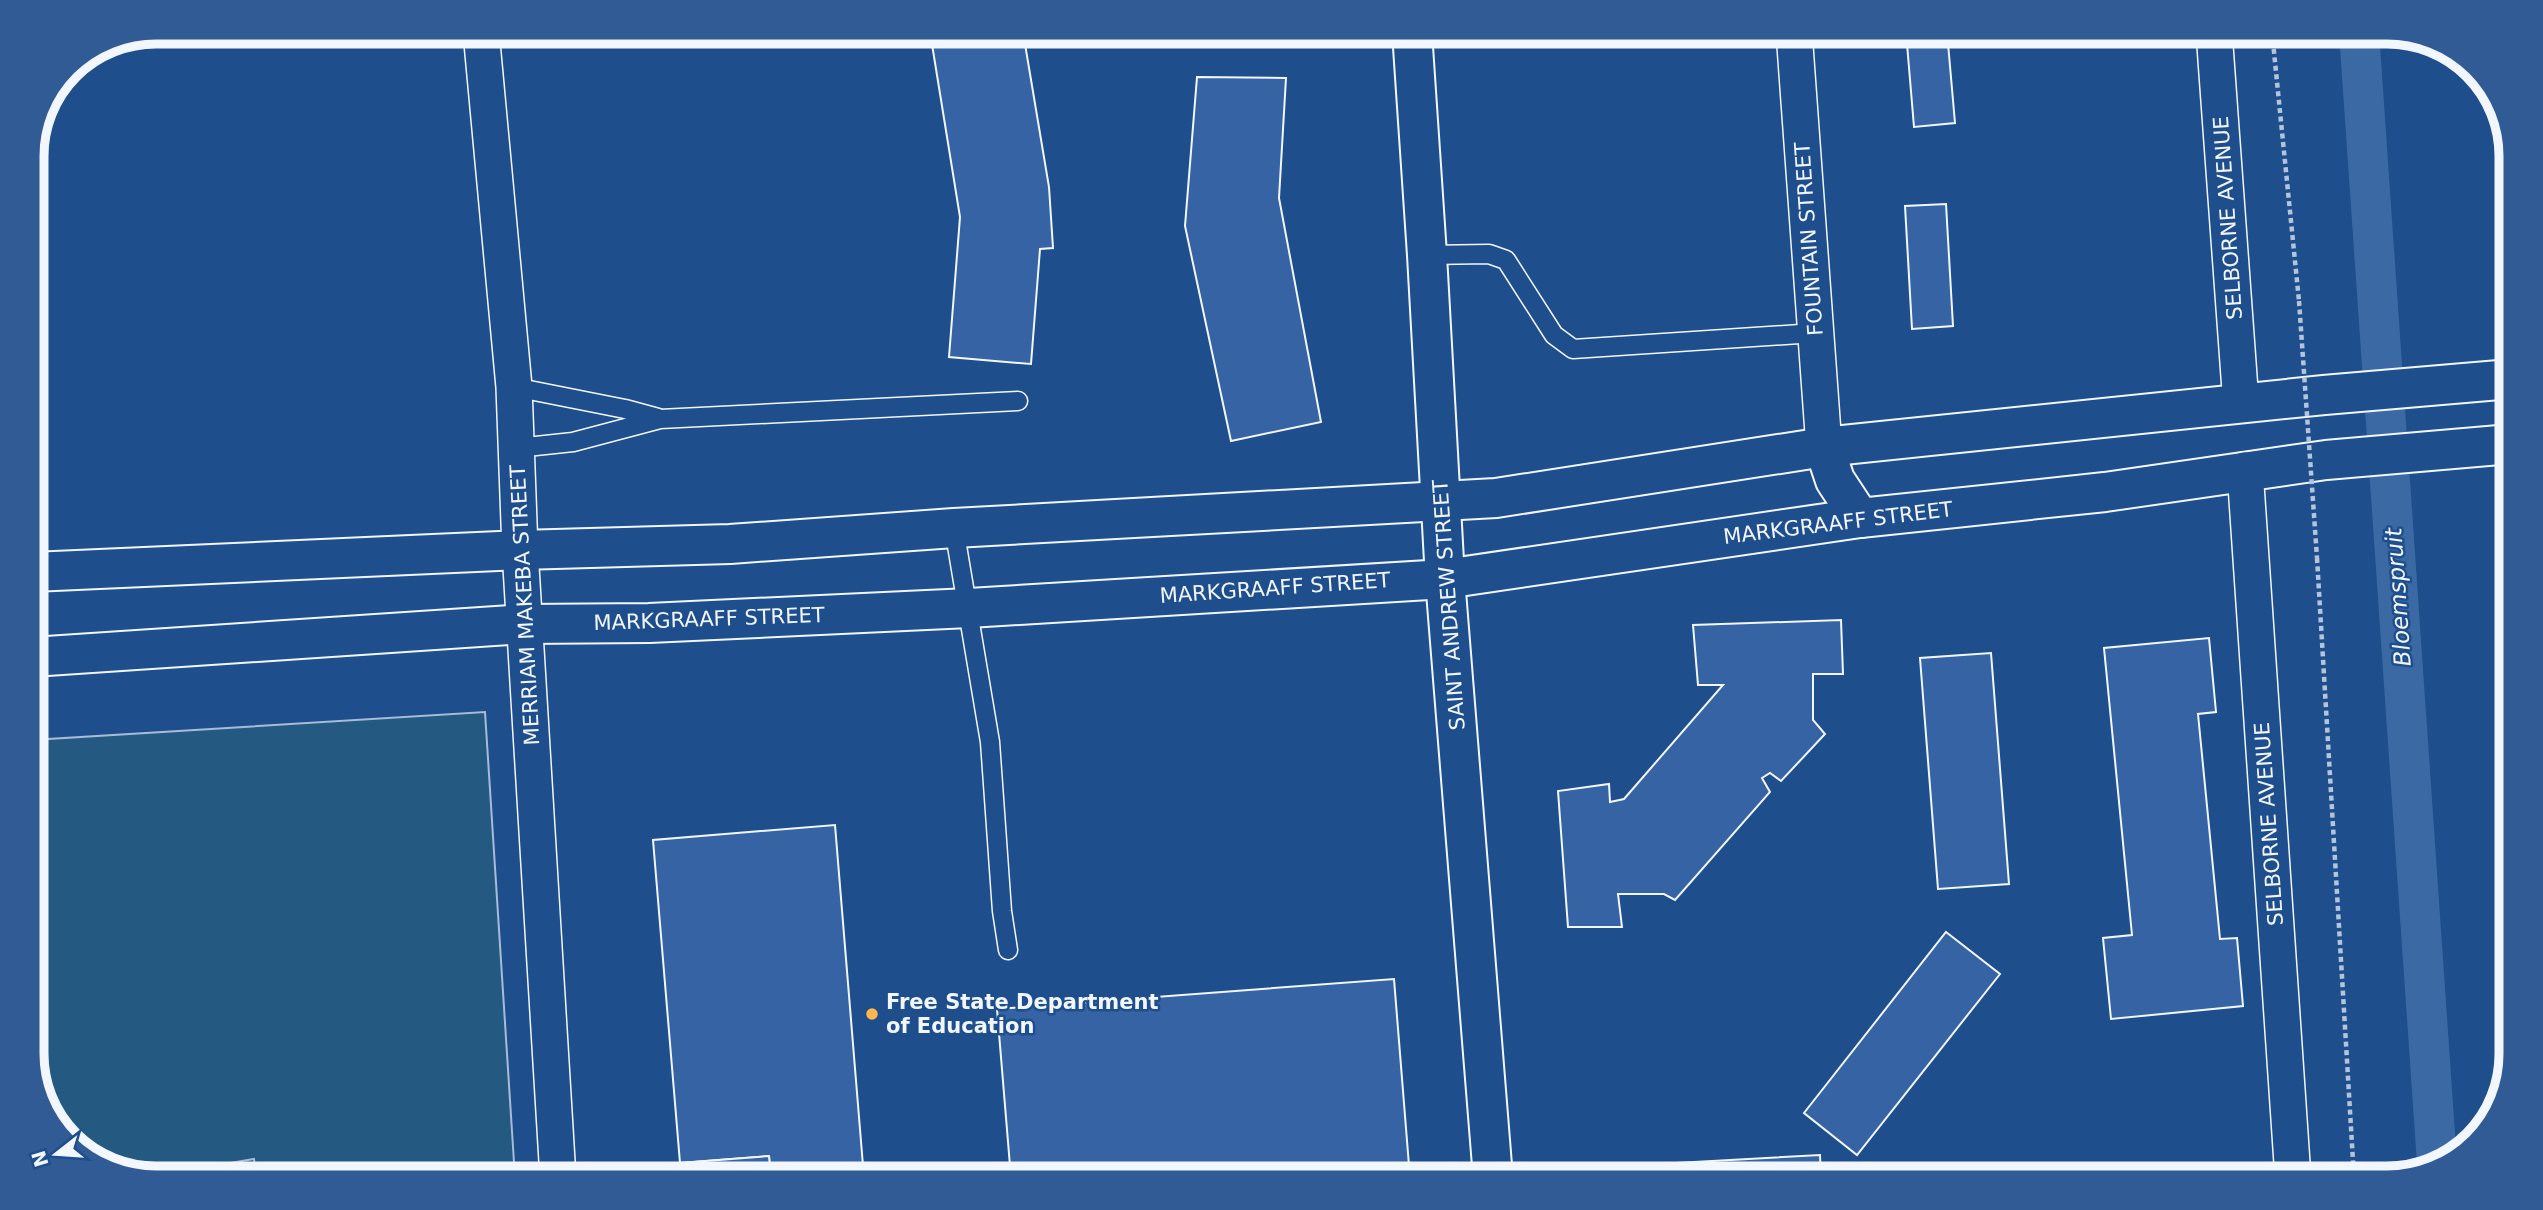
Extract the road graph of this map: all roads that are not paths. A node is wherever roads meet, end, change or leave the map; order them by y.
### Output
1 (482, 44) edge
2 (1413, 44) edge
3 (1795, 44) edge
4 (2215, 44) edge
5 (1427, 255) junction
6 (1815, 333) junction
7 (2499, 380) edge
8 (514, 387) junction
9 (1018, 401) dead end
10 (2241, 404) junction
11 (660, 419) junction
12 (2499, 445) edge
13 (1824, 447) junction
14 (517, 448) junction
15 (2245, 470) junction
16 (1442, 501) junction
17 (1860, 518) junction
18 (954, 528) junction
19 (520, 550) junction
20 (44, 571) edge
21 (1445, 579) junction
22 (969, 608) junction
23 (524, 624) junction
24 (44, 656) edge
25 (1008, 950) dead end
26 (557, 1166) edge
27 (1492, 1166) edge
28 (2292, 1166) edge

1 - 8 street, MERRIAM MAKEBA STREET
2 - 5 main road, SAINT ANDREW STREET
3 - 6 street, FOUNTAIN STREET
4 - 10 street, SELBORNE AVENUE
5 - 6 lane
5 - 16 main road, SAINT ANDREW STREET
6 - 13 street, FOUNTAIN STREET
7 - 10 main road
8 - 11 lane
8 - 14 street, MERRIAM MAKEBA STREET
9 - 11 lane
10 - 13 main road
11 - 14 lane
12 - 15 main road, MARKGRAAFF STREET
13 - 16 main road
13 - 17 main road
14 - 19 street, MERRIAM MAKEBA STREET
15 - 17 main road, MARKGRAAFF STREET
15 - 28 street, SELBORNE AVENUE
16 - 18 main road
16 - 21 main road, SAINT ANDREW STREET
17 - 21 main road, MARKGRAAFF STREET
18 - 19 main road
18 - 22 lane
19 - 20 main road
19 - 23 street, MERRIAM MAKEBA STREET
21 - 22 main road, MARKGRAAFF STREET
21 - 27 main road, SAINT ANDREW STREET
22 - 23 main road, MARKGRAAFF STREET
22 - 25 lane
23 - 24 main road, MARKGRAAFF STREET
23 - 26 street, MERRIAM MAKEBA STREET

